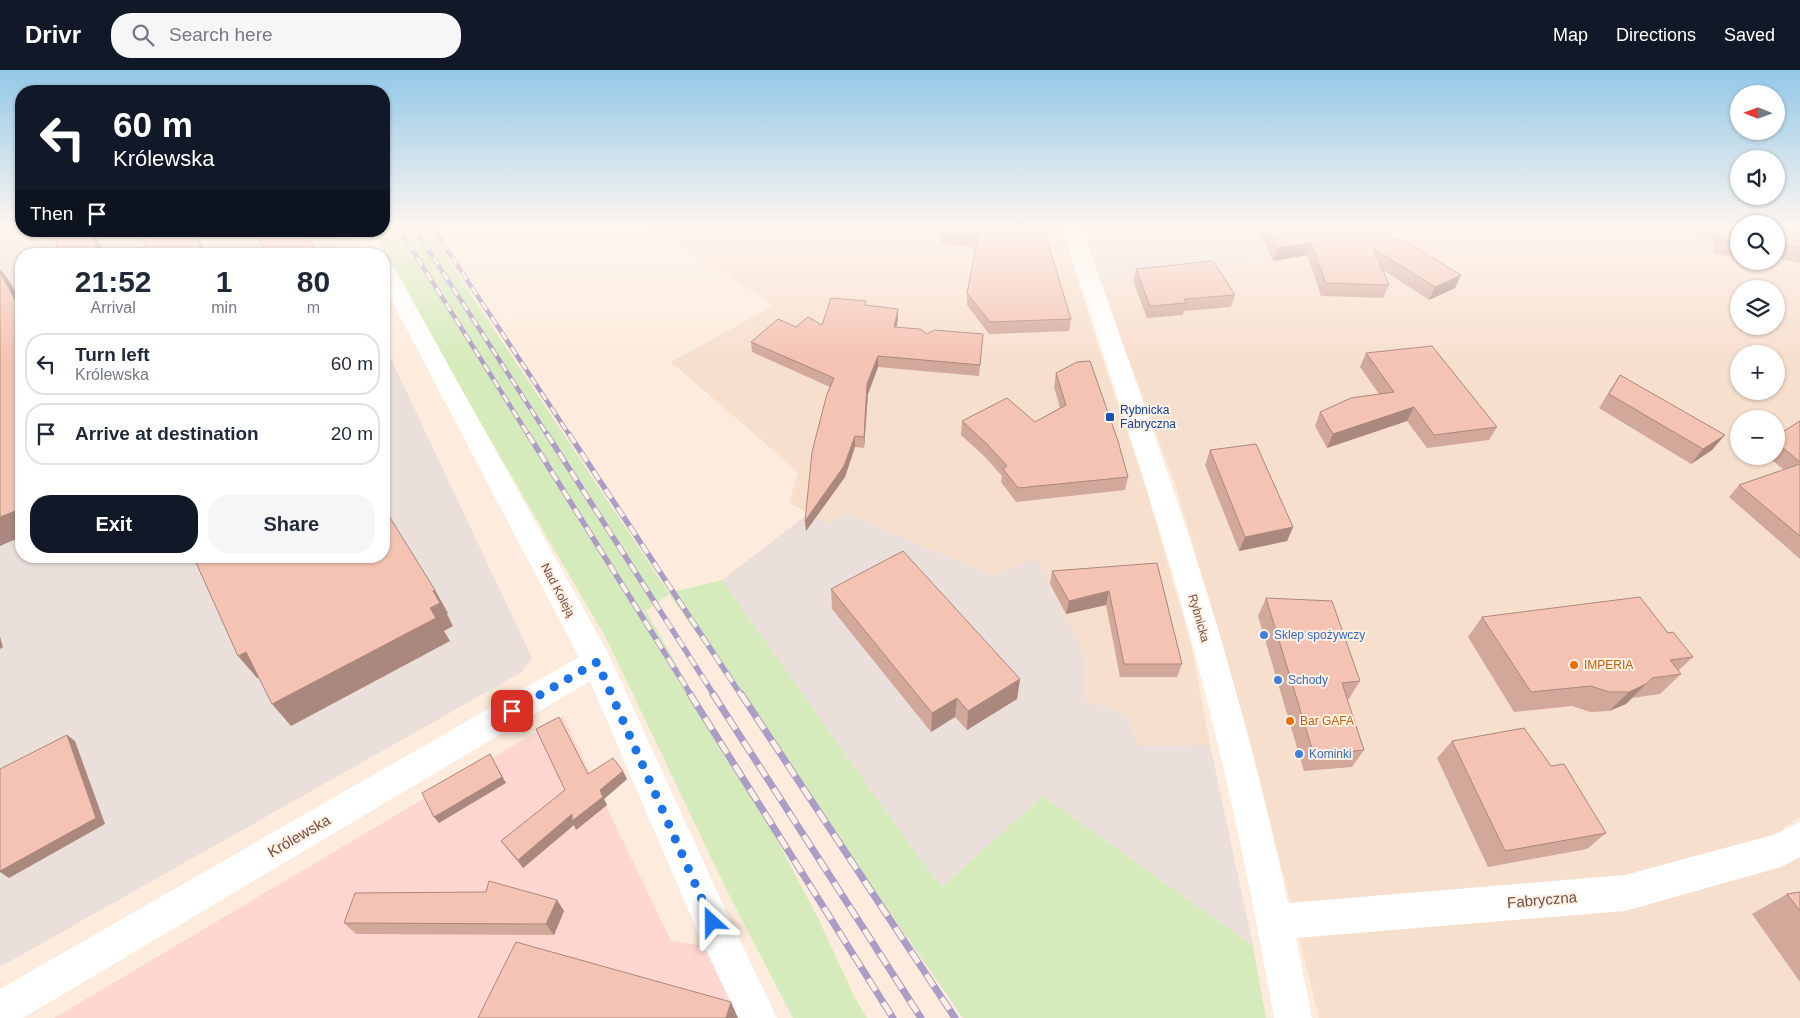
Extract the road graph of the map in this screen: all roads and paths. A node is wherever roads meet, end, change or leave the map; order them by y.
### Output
1 (1087, 271) edge
2 (390, 278) edge
3 (597, 662) junction
4 (1800, 838) edge
5 (1275, 922) junction
6 (0, 1010) edge
7 (758, 1018) edge
8 (1293, 1018) edge

1 - 5 street, Rybnicka
2 - 3 street, Nad Koleją
3 - 6 street, Królewska
3 - 7 street, Nad Koleją
4 - 5 street, Fabryczna
5 - 8 street, Rybnicka

